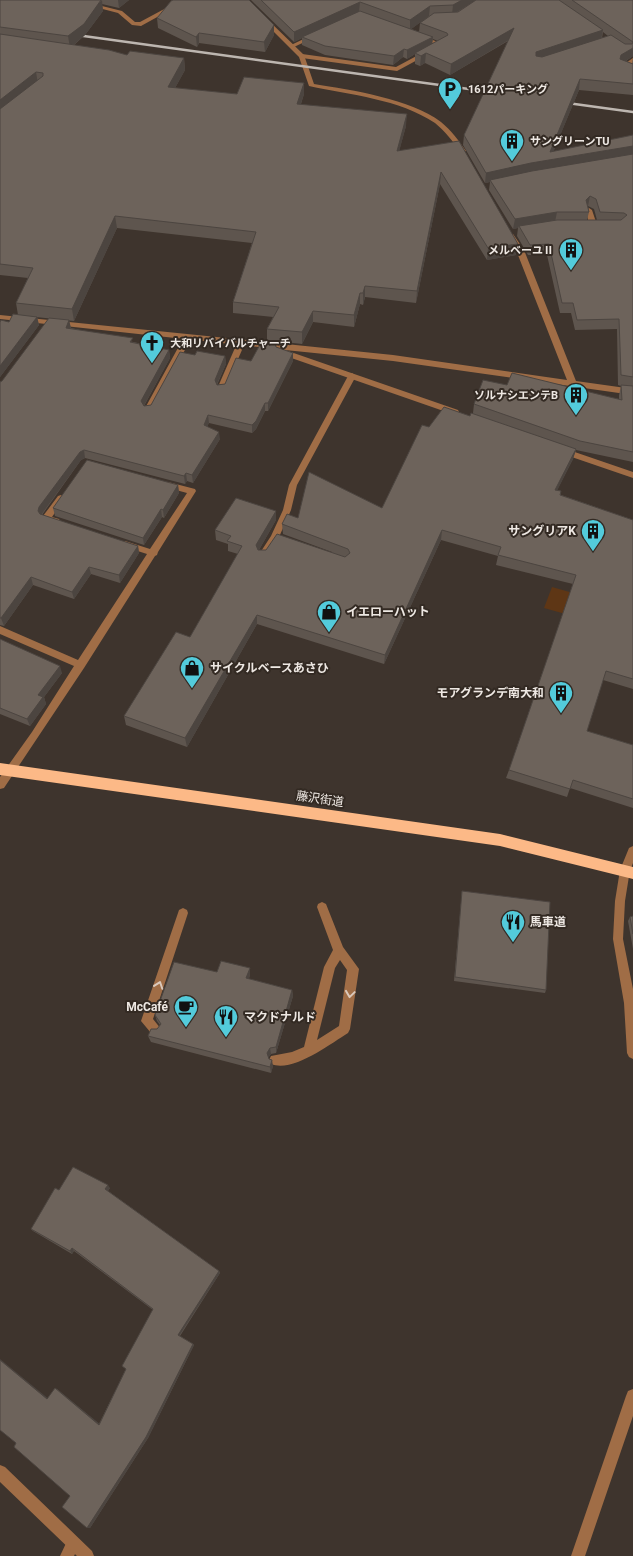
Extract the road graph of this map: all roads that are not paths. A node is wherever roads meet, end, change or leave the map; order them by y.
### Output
1 (72, 0) edge
2 (185, 0) edge
3 (258, 13) edge
4 (412, 33) edge
5 (317, 35) edge
6 (292, 46) junction
7 (302, 56) junction
8 (633, 60) edge
9 (633, 71) edge
10 (466, 158) edge
11 (589, 210) edge
12 (593, 225) junction
13 (584, 226) edge
14 (602, 226) edge
15 (504, 227) edge
16 (518, 233) edge
17 (509, 234) junction
18 (0, 317) edge
19 (188, 337) junction
20 (241, 344) junction
21 (269, 346) junction
22 (352, 376) junction
23 (572, 382) junction
24 (220, 389) edge
25 (633, 392) edge
26 (148, 410) edge
27 (464, 416) edge
28 (558, 449) edge
29 (633, 475) edge
30 (154, 481) edge
31 (69, 487) edge
32 (64, 524) edge
33 (118, 542) edge
34 (154, 553) junction
35 (262, 556) edge
36 (0, 630) edge
37 (81, 665) junction
38 (6, 769) edge
39 (0, 785) edge
40 (633, 851) edge
41 (629, 871) edge
42 (322, 907) dead end
43 (183, 913) dead end
44 (339, 950) junction
45 (155, 1029) edge
46 (309, 1050) junction
47 (633, 1053) edge
48 (274, 1060) edge
49 (633, 1396) edge
50 (0, 1472) edge
51 (70, 1550) edge
52 (87, 1556) edge
53 (578, 1556) edge

1 - 2 street
3 - 6 street
4 - 7 street
5 - 6 street
6 - 7 street
7 - 10 street
8 - 9 street
11 - 12 street
12 - 13 street
12 - 14 street
15 - 17 street
16 - 17 street
17 - 23 street
18 - 19 street
19 - 20 street
19 - 26 street
20 - 21 street
20 - 24 street
21 - 22 street
21 - 23 street
22 - 27 street
22 - 35 street
23 - 25 street
28 - 29 street
30 - 34 street
31 - 32 street
33 - 34 street
34 - 37 street
36 - 37 street
37 - 38 street
38 - 39 street
38 - 41 highway, 藤沢街道
40 - 41 street
41 - 47 street
42 - 44 street
45 -> 43 street
44 - 46 street
44 -> 46 street
46 - 48 street
49 - 53 street
50 - 51 street
51 - 52 street

